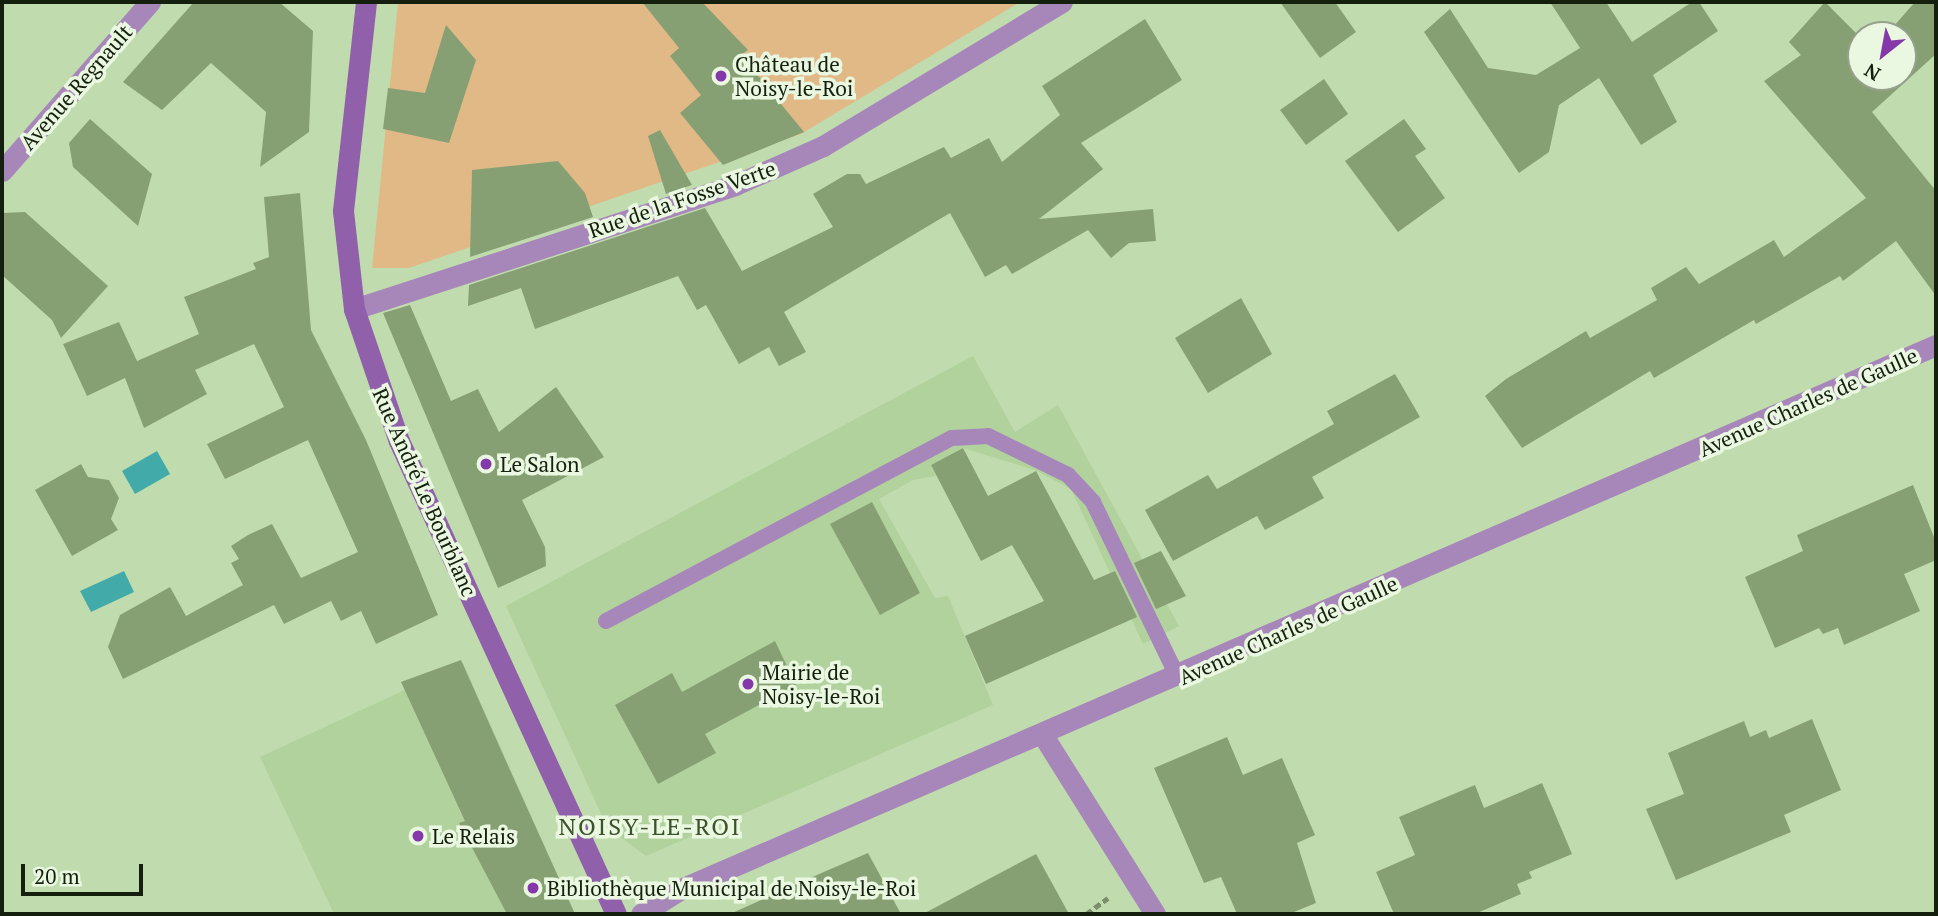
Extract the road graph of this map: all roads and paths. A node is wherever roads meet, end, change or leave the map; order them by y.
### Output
1 (150, 2) edge
2 (366, 2) edge
3 (1062, 2) edge
4 (2, 171) edge
5 (354, 309) junction
6 (1936, 345) edge
7 (606, 621) dead end
8 (1178, 678) junction
9 (1044, 737) junction
10 (616, 914) edge
11 (641, 914) edge
12 (1155, 914) edge

1 - 4 street, Avenue Regnault
2 - 5 street, Rue André Le Bourblanc
3 - 5 street, Rue de la Fosse Verte
5 - 10 street, Rue André Le Bourblanc
6 - 8 street, Avenue Charles de Gaulle
7 - 8 lane
8 - 9 street, Avenue Charles de Gaulle
9 - 11 street, Avenue Charles de Gaulle
9 - 12 street

